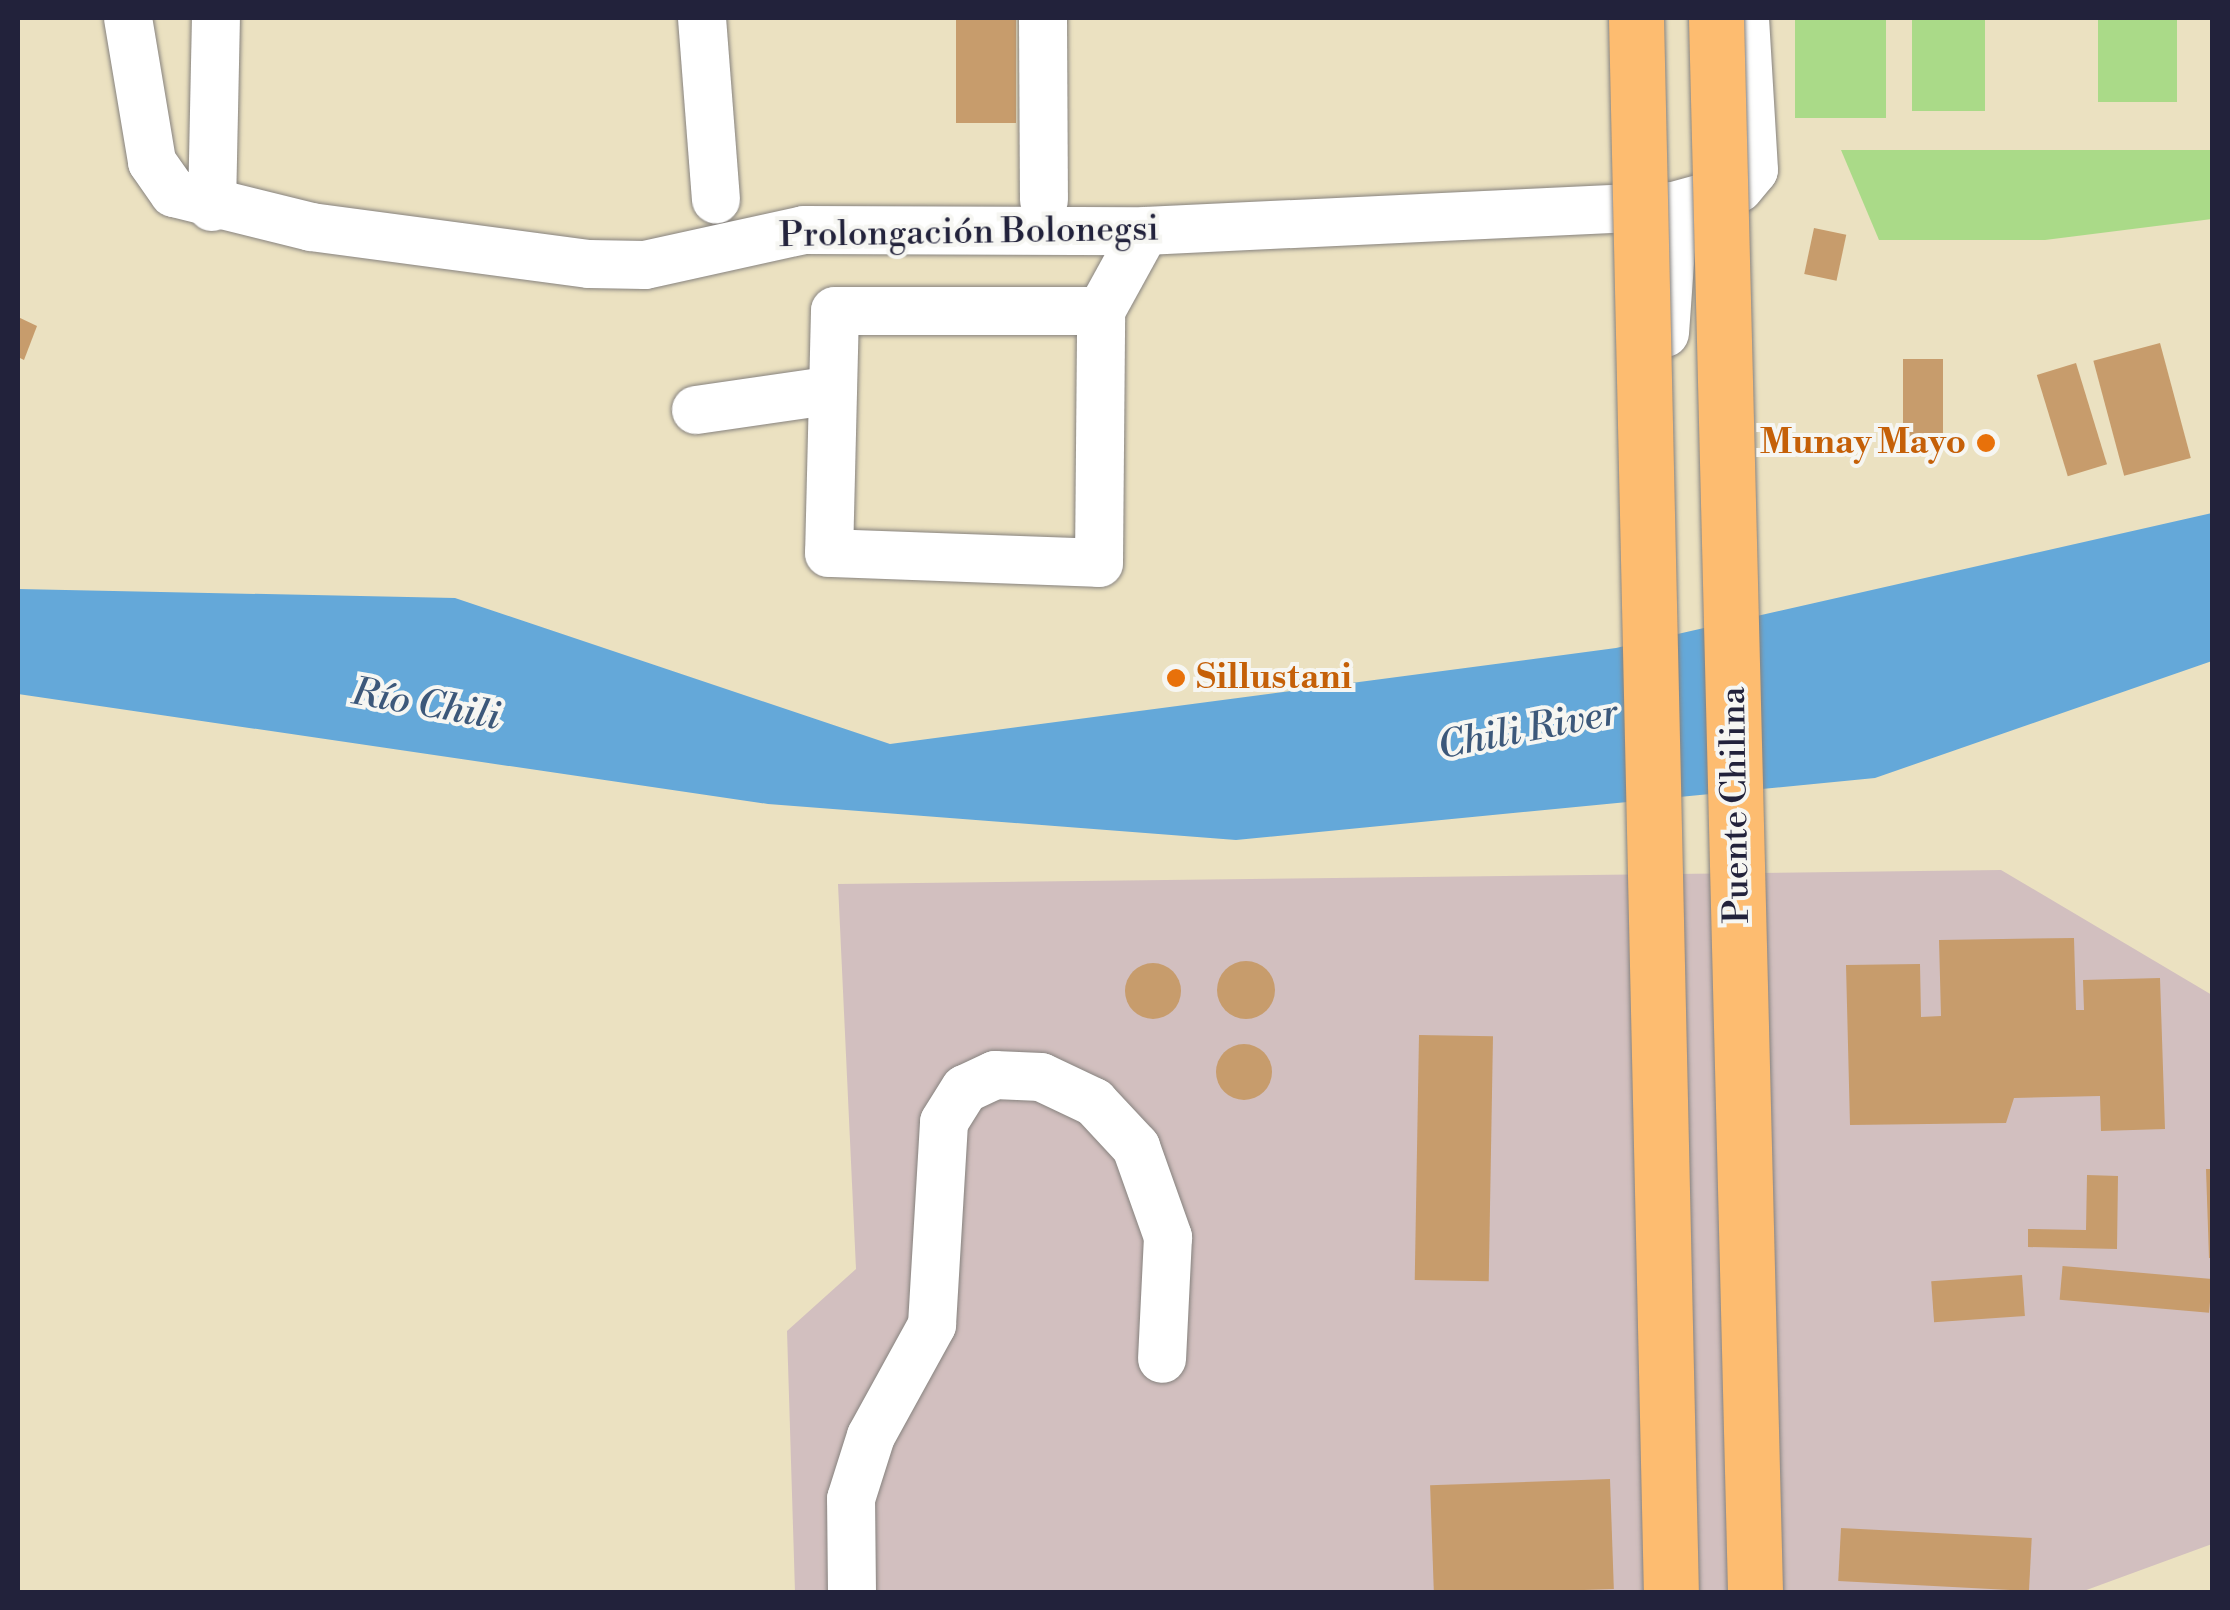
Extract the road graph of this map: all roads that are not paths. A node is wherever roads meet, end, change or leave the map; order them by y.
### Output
1 (128, 18) edge
2 (216, 18) edge
3 (702, 18) edge
4 (1043, 18) edge
5 (1636, 18) edge
6 (1716, 18) edge
7 (1744, 18) edge
8 (716, 199) dead end
9 (1044, 200) dead end
10 (1674, 206) junction
11 (212, 207) junction
12 (1145, 230) junction
13 (1101, 312) junction
14 (828, 391) junction
15 (696, 410) dead end
16 (1660, 513) dead end
17 (1162, 1359) dead end
18 (852, 1592) edge
19 (1671, 1592) edge
20 (1755, 1592) edge

1 - 11 street, Prolongación Bolonegsi
2 - 11 street
3 - 8 street
4 - 9 street
5 - 19 main road, bridge
6 - 20 main road, Puente Chilina, bridge
7 - 10 street, Prolongación Bolonegsi
10 - 12 street, Prolongación Bolonegsi
10 - 16 street
11 - 12 street, Prolongación Bolonegsi
12 - 13 street
13 - 14 street
13 - 14 street
14 - 15 street
17 - 18 street

